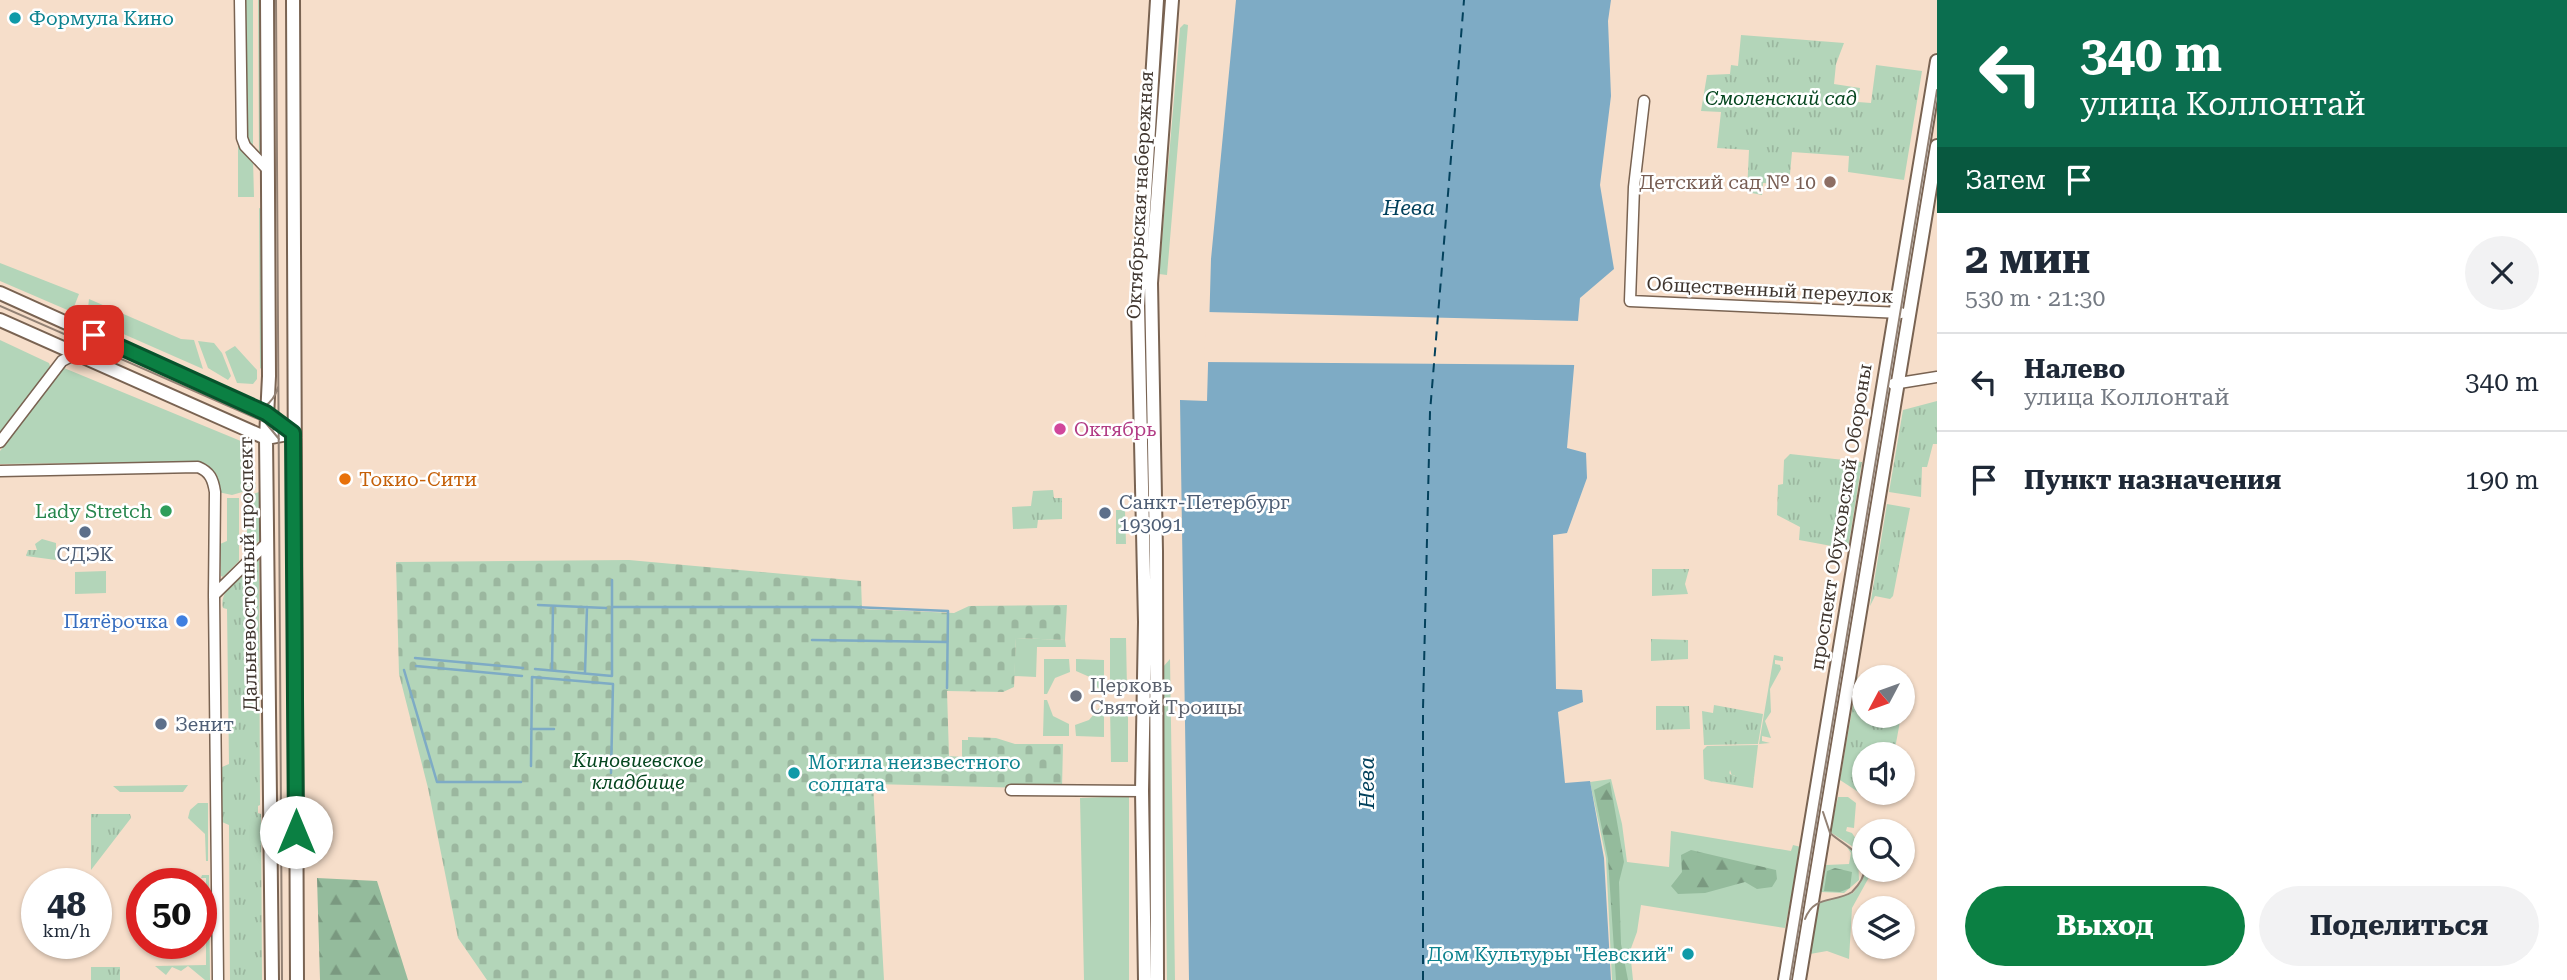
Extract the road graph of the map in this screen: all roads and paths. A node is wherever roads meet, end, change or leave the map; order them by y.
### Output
1 (240, 0) edge
2 (267, 0) edge
3 (293, 0) edge
4 (1157, 0) edge
5 (1172, 0) edge
6 (1937, 61) edge
7 (1644, 101) dead end
8 (1937, 146) edge
9 (268, 170) junction
10 (0, 293) edge
11 (1894, 312) junction
12 (1908, 314) junction
13 (0, 320) edge
14 (75, 354) junction
15 (1937, 377) edge
16 (1897, 384) junction
17 (1883, 385) junction
18 (266, 413) junction
19 (293, 433) junction
20 (266, 438) junction
21 (0, 442) edge
22 (0, 471) edge
23 (267, 543) junction
24 (214, 595) junction
25 (1011, 790) dead end
26 (1142, 791) junction
27 (218, 980) edge
28 (272, 980) edge
29 (297, 980) edge
30 (1144, 980) edge
31 (1157, 980) edge
32 (1785, 980) edge
33 (1799, 980) edge

1 - 9 street
2 - 9 main road, Дальневосточный проспект
3 - 19 main road
4 - 26 main road, Октябрьская набережная
5 - 31 main road, Октябрьская набережная
6 - 11 main road, проспект Обуховской Обороны
7 - 11 street, Общественный переулок
8 - 12 main road, проспект Обуховской Обороны
9 - 18 main road, Дальневосточный проспект
10 - 18 main road
11 - 12 street, Общественный переулок
11 - 17 main road, проспект Обуховской Обороны
12 - 16 main road, проспект Обуховской Обороны
13 - 14 main road
14 - 20 main road
14 - 21 street
15 - 16 street
16 - 17 street
16 - 33 main road, проспект Обуховской Обороны
17 - 32 main road, проспект Обуховской Обороны
18 - 19 main road
18 - 20 main road, Дальневосточный проспект
19 - 20 main road
19 - 29 main road
20 - 23 main road, Дальневосточный проспект
22 - 24 street
23 - 24 street
23 - 28 main road, Дальневосточный проспект
24 - 27 street
25 - 26 street
26 - 30 main road, Октябрьская набережная

